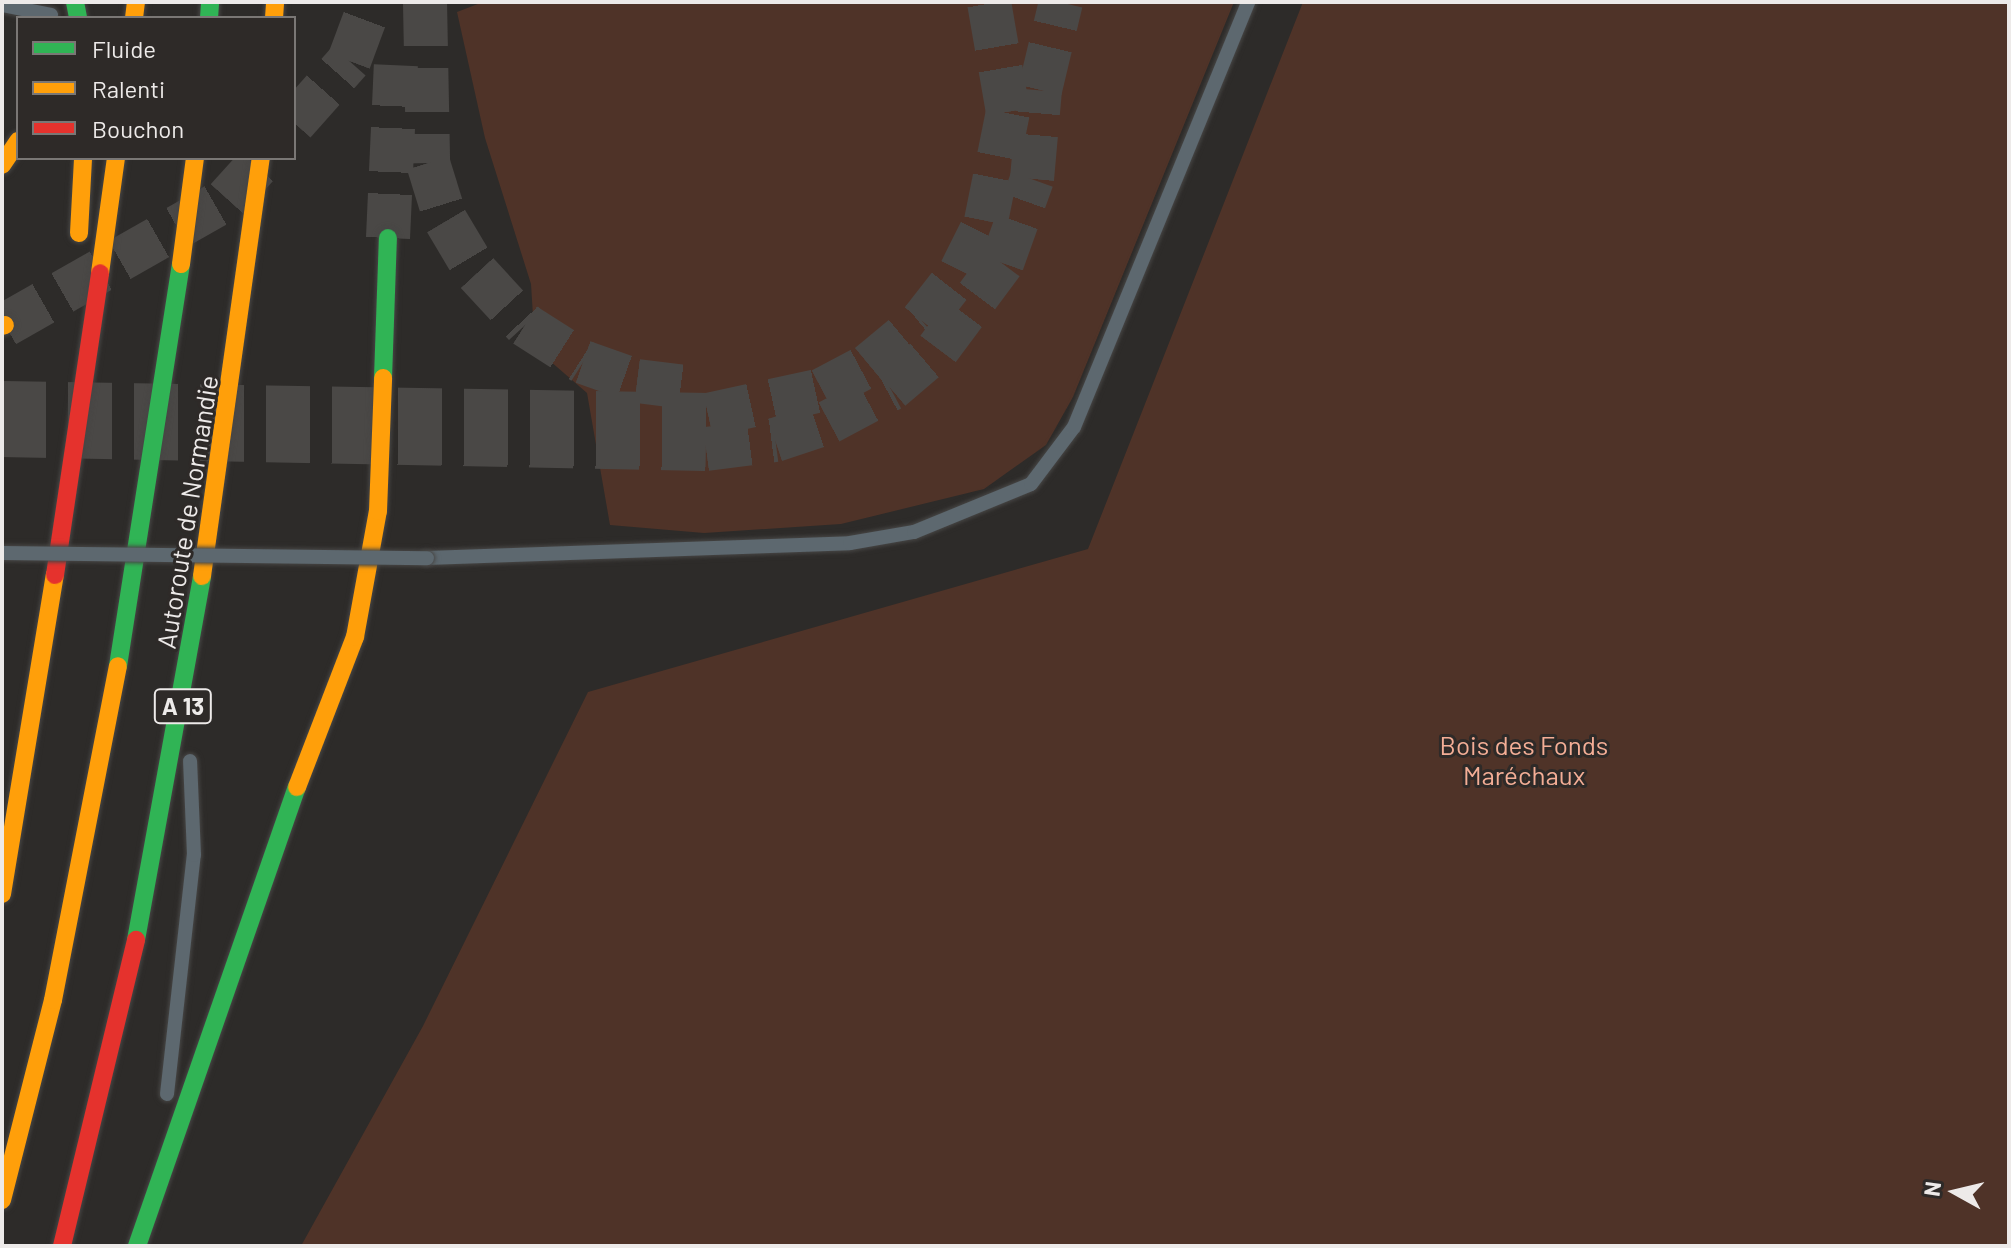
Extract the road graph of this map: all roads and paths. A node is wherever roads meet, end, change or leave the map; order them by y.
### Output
1 (1248, 2) edge
2 (2, 5) edge
3 (51, 12) edge
4 (16, 144) edge
5 (83, 160) edge
6 (116, 160) edge
7 (195, 160) edge
8 (261, 160) edge
9 (2, 165) edge
10 (388, 238) tunnel mouth
11 (78, 250) dead end
12 (73, 311) dead end
13 (75, 459) junction
14 (2, 553) edge
15 (181, 721) junction
16 (2, 894) edge
17 (157, 1186) junction
18 (2, 1200) edge
19 (62, 1246) edge
20 (137, 1246) edge

1 - 14 lane, bridge
2 - 3 lane
4 - 9 highway
5 - 11 highway
6 - 13 highway
7 - 18 highway, Autoroute de Normandie / A 13
8 - 15 highway, Autoroute de Normandie / A 13
10 - 17 highway
12 - 13 highway
13 - 16 highway
15 - 17 lane
15 - 19 highway, Autoroute de Normandie / A 13
17 - 20 highway

